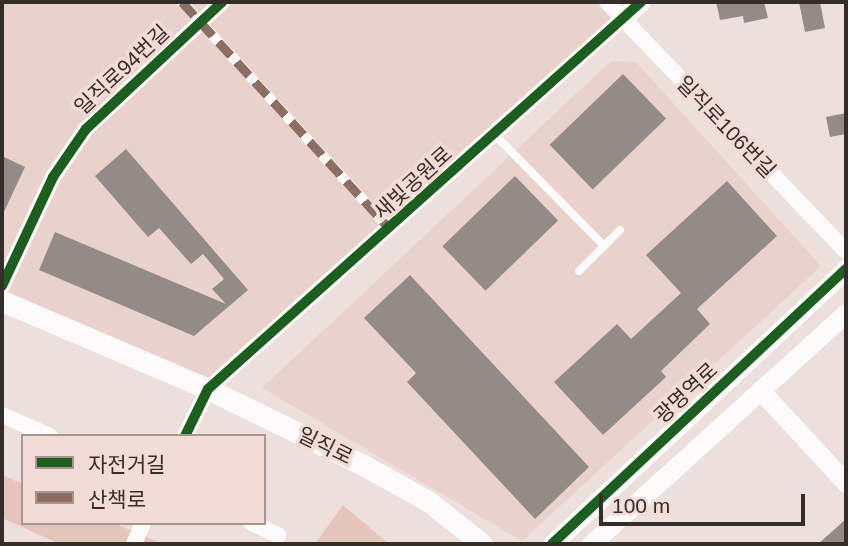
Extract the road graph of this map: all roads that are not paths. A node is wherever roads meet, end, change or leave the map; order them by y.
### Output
1 (182, 2) edge
2 (222, 2) edge
3 (607, 2) edge
4 (641, 2) edge
5 (622, 19) junction
6 (200, 22) junction
7 (495, 135) junction
8 (391, 230) junction
9 (620, 230) dead end
10 (604, 246) junction
11 (846, 251) edge
12 (846, 269) edge
13 (579, 271) dead end
14 (2, 286) edge
15 (2, 301) edge
16 (846, 313) edge
17 (208, 389) junction
18 (760, 390) junction
19 (2, 415) edge
20 (45, 434) edge
21 (186, 434) edge
22 (846, 482) edge
23 (142, 525) edge
24 (256, 525) edge
25 (278, 535) dead end
26 (134, 544) edge
27 (482, 544) edge
28 (552, 544) edge
29 (591, 544) edge

1 - 6 street
2 - 6 street, 일직로94번길
3 - 5 street, 일직로106번길
4 - 5 street, 새빛공원로
5 - 7 street, 새빛공원로
5 - 11 street, 일직로106번길
6 - 8 street
6 - 14 street, 일직로94번길
7 - 8 street, 새빛공원로
7 - 10 lane
8 - 17 street, 새빛공원로
9 - 10 lane
10 - 13 lane
12 - 28 street, 광명역로
15 - 17 main road, 일직로
16 - 18 street
17 - 21 street
17 - 27 main road, 일직로
18 - 22 street
18 - 29 street
19 - 20 street
23 - 26 street
24 - 25 street

